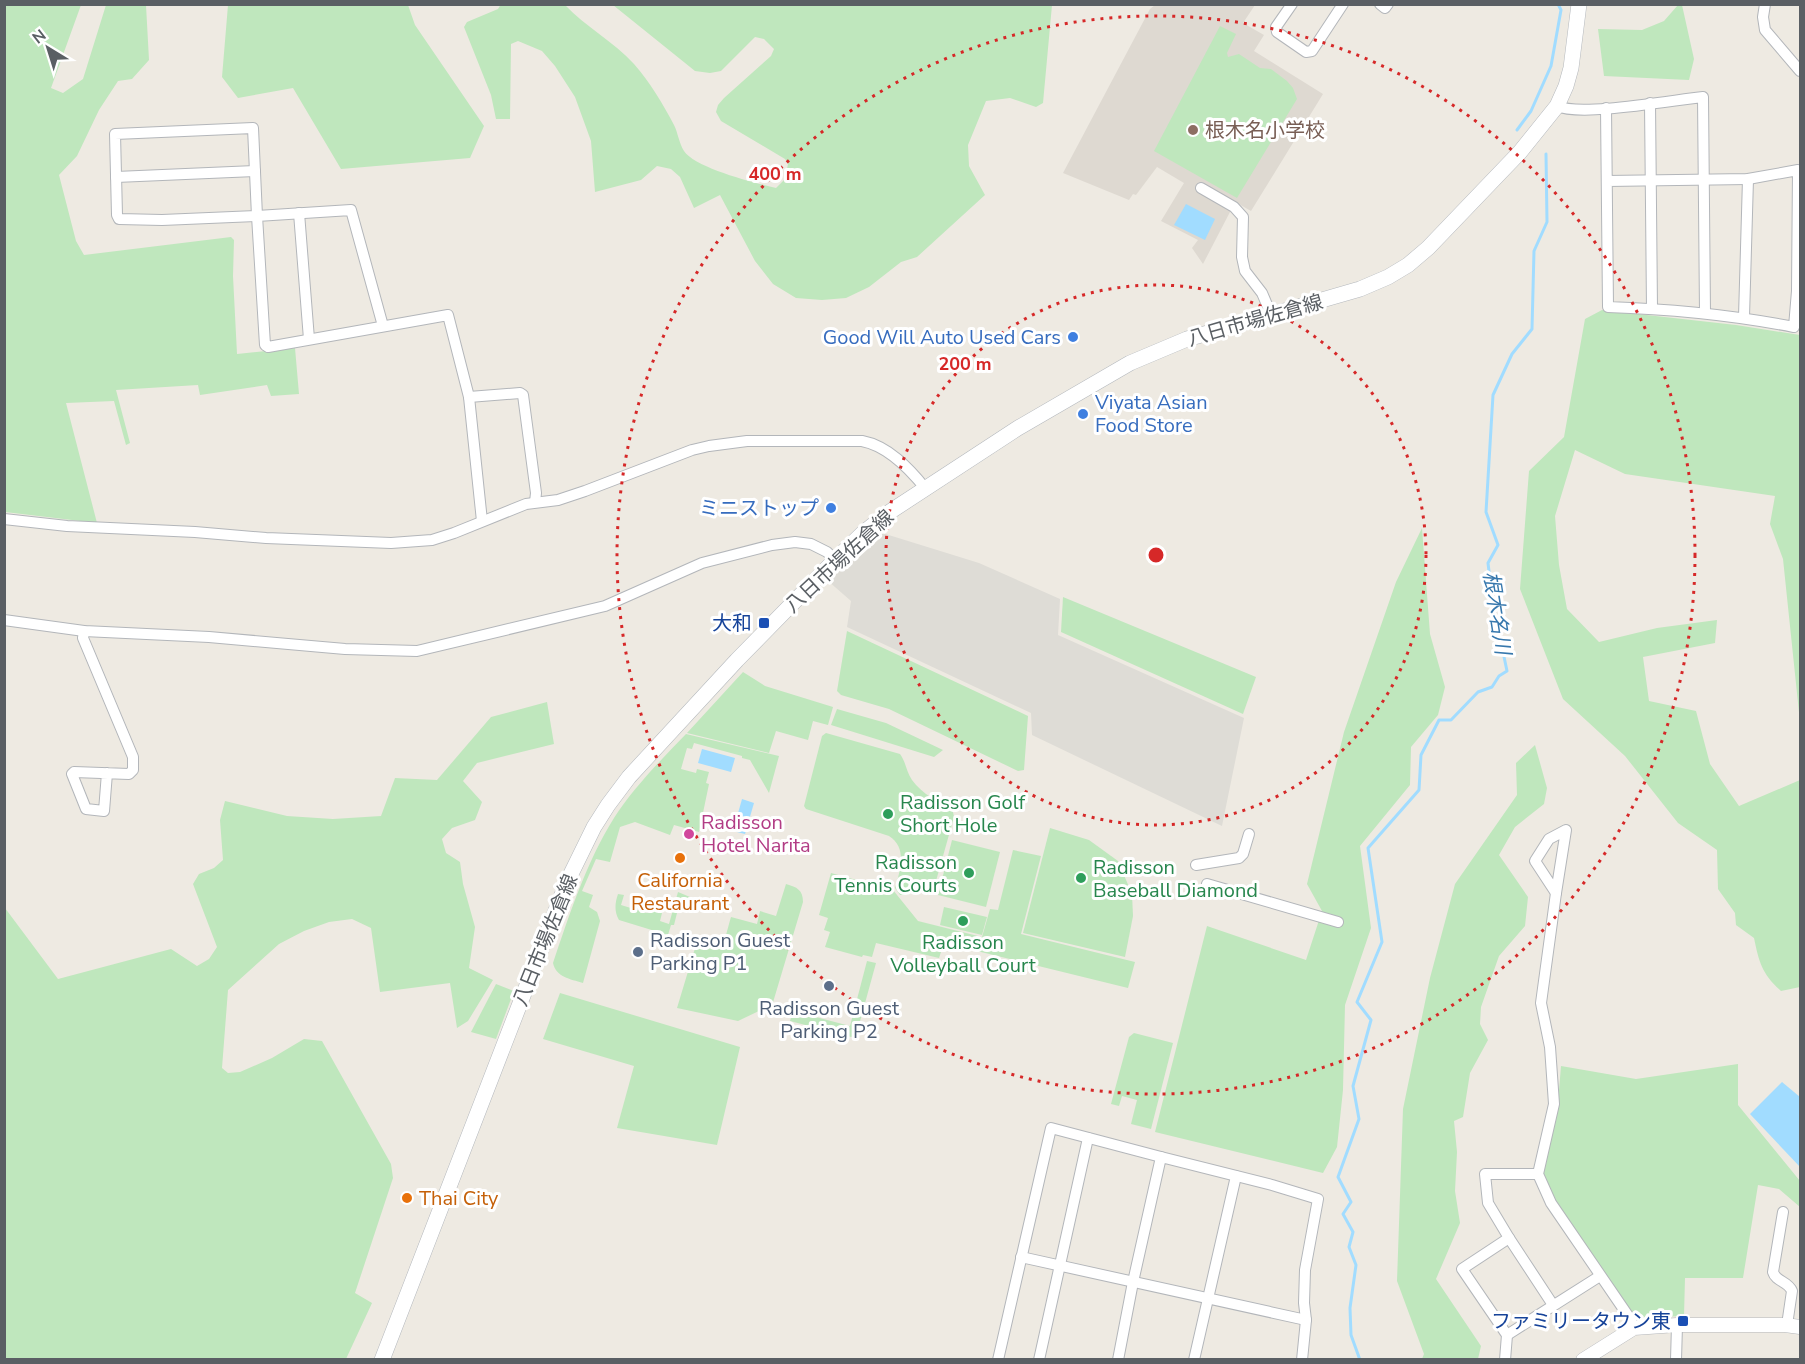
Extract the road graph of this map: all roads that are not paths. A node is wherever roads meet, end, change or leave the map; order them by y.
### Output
1 (1292, 4) edge
2 (1343, 4) edge
3 (1380, 4) edge
4 (1388, 4) edge
5 (1579, 4) edge
6 (1765, 4) edge
7 (1800, 71) edge
8 (1650, 103) junction
9 (1557, 106) junction
10 (1606, 108) junction
11 (255, 171) junction
12 (116, 177) junction
13 (1748, 179) junction
14 (1650, 180) junction
15 (1704, 180) junction
16 (1607, 182) junction
17 (1201, 188) dead end
18 (299, 213) junction
19 (257, 216) junction
20 (1652, 309) junction
21 (1705, 312) junction
22 (1271, 314) junction
23 (1744, 317) junction
24 (382, 326) junction
25 (309, 339) junction
26 (469, 397) junction
27 (925, 488) junction
28 (535, 502) junction
29 (4, 519) edge
30 (482, 520) junction
31 (835, 560) junction
32 (4, 620) edge
33 (84, 631) junction
34 (107, 774) dead end
35 (1249, 834) dead end
36 (1196, 865) dead end
37 (1207, 884) dead end
38 (1556, 893) junction
39 (1338, 922) dead end
40 (1088, 1138) junction
41 (1161, 1157) junction
42 (1538, 1174) junction
43 (1236, 1176) junction
44 (1783, 1212) dead end
45 (1509, 1238) junction
46 (1021, 1257) junction
47 (1059, 1266) junction
48 (1600, 1276) junction
49 (1132, 1282) junction
50 (1208, 1299) junction
51 (1554, 1305) junction
52 (1306, 1320) junction
53 (1677, 1325) junction
54 (1794, 1326) edge
55 (1634, 1328) junction
56 (1507, 1335) junction
57 (382, 1359) edge
58 (998, 1359) edge
59 (1039, 1359) edge
60 (1118, 1359) edge
61 (1194, 1359) edge
62 (1302, 1359) edge
63 (1505, 1359) edge
64 (1583, 1359) edge
65 (1676, 1359) edge

1 - 2 street
3 - 4 street
5 - 9 main road, 八日市場佐倉線
6 - 7 street
8 - 10 street
8 - 14 street
8 - 15 street
9 - 10 street
9 - 22 main road, 八日市場佐倉線
10 - 16 street
11 - 12 street
11 - 12 street
11 - 19 street
12 - 19 street
13 - 15 street
13 - 23 street
13 - 23 street
14 - 15 street
14 - 16 street
14 - 20 street
15 - 21 street
16 - 20 street
17 - 22 street
18 - 19 street
18 - 24 street
18 - 25 street
19 - 25 street
20 - 21 street
21 - 23 street
22 - 27 main road, 八日市場佐倉線
24 - 25 street
24 - 26 street
26 - 28 street
26 - 30 street
27 - 28 street
27 - 31 main road, 八日市場佐倉線
28 - 30 street
29 - 30 street
31 - 33 street
31 - 57 main road, 八日市場佐倉線
32 - 33 street
33 - 34 street
35 - 36 street
37 - 39 street
38 - 38 street
38 - 42 street
40 - 41 street
40 - 46 street
40 - 47 street
41 - 43 street
41 - 49 street
42 - 45 street
42 - 48 street
43 - 50 street
43 - 52 street
44 - 54 street
45 - 51 street
45 - 56 street
46 - 47 street
46 - 58 street
47 - 49 street
47 - 59 street
48 - 51 street
48 - 55 street
49 - 50 street
49 - 60 street
50 - 52 street
50 - 61 street
51 - 56 street
52 - 62 street
53 - 54 street
53 - 55 street
53 - 65 street
55 - 64 street
56 - 63 street

